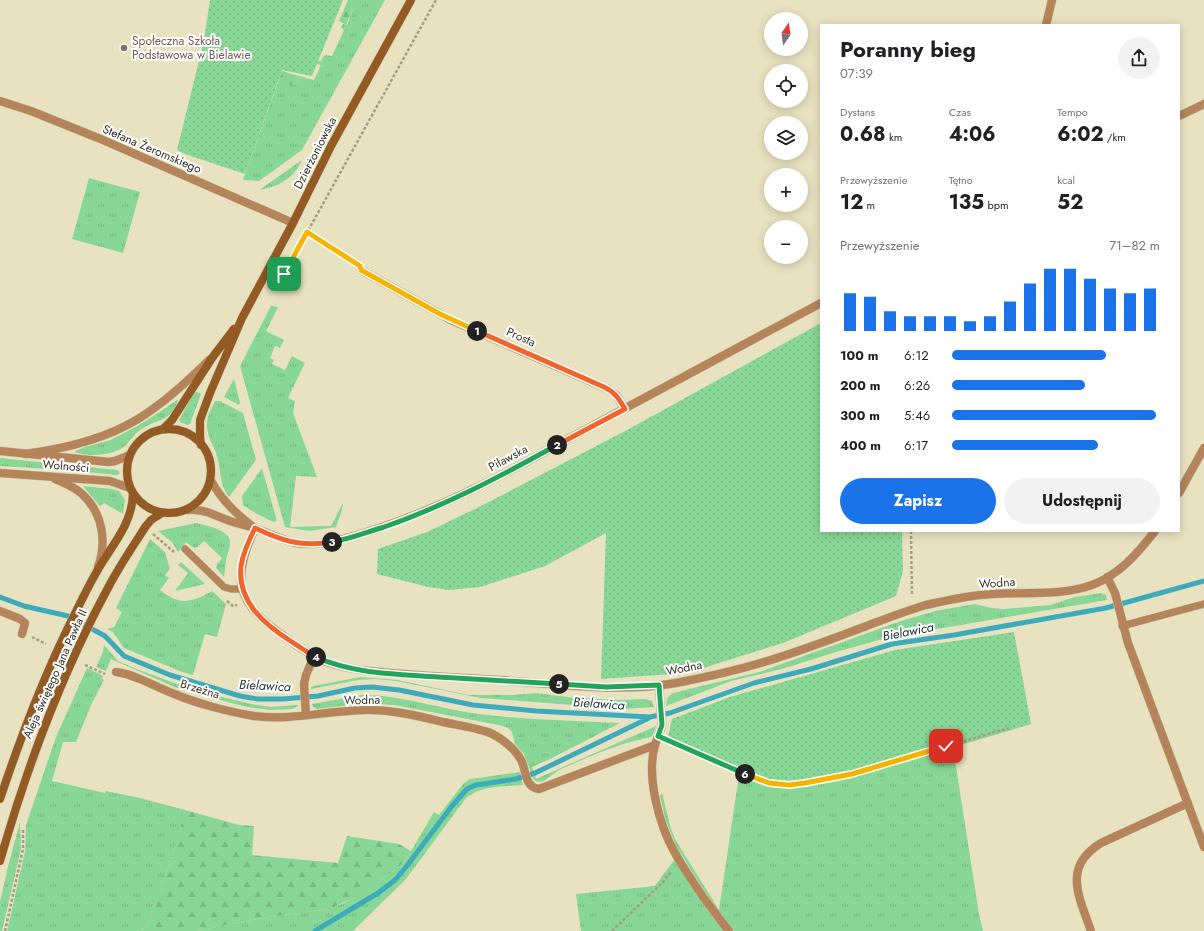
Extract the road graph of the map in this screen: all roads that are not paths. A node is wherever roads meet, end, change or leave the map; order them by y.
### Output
1 (411, 0) edge
2 (1052, 0) edge
3 (1046, 24) edge
4 (0, 101) edge
5 (1204, 104) edge
6 (1180, 116) edge
7 (293, 223) junction
8 (361, 270) road end
9 (820, 304) edge
10 (242, 318) junction
11 (212, 358) junction
12 (625, 409) junction
13 (163, 430) junction
14 (201, 445) junction
15 (1204, 448) edge
16 (0, 452) edge
17 (25, 454) junction
18 (130, 456) junction
19 (0, 473) edge
20 (49, 476) junction
21 (210, 479) junction
22 (132, 491) junction
23 (1180, 491) edge
24 (187, 510) junction
25 (162, 513) junction
26 (255, 528) junction
27 (1154, 532) edge
28 (184, 549) dead end
29 (96, 571) junction
30 (1107, 577) junction
31 (242, 589) junction
32 (1204, 604) edge
33 (0, 611) edge
34 (1122, 626) junction
35 (22, 634) dead end
36 (314, 656) junction
37 (116, 672) dead end
38 (659, 685) junction
39 (306, 715) junction
40 (655, 744) junction
41 (0, 798) edge
42 (1188, 802) junction
43 (1204, 847) edge
44 (0, 861) edge
45 (729, 931) edge
46 (1091, 931) edge

1 - 7 main road, Dzierżoniowska
2 - 3 street
4 - 7 street, Stefana Żeromskiego
5 - 6 street
7 - 10 main road, Dzierżoniowska
8 - 12 street, Prosta
9 - 12 street, Piławska
10 - 11 main road, Dzierżoniowska
10 - 14 main road, Dzierżoniowska
11 - 13 main road, Dzierżoniowska
11 - 17 street
12 - 26 street, Piławska
13 - 14 main road
13 - 18 main road
14 - 21 main road
15 - 23 street
16 - 17 street, Wolności
17 - 18 street, Wolności
18 - 22 main road
19 - 20 street, Wolności
20 - 22 street, Wolności
20 - 29 street
21 - 24 main road
21 - 26 street, Piławska
22 - 25 main road
22 - 29 main road, Aleja świętego Jana Pawła II
24 - 25 main road
24 - 26 street, Piławska
25 - 44 main road, Aleja świętego Jana Pawła II
26 - 31 street, Wodna
27 - 30 street, Wodna
28 - 31 lane
29 - 41 main road, Aleja świętego Jana Pawła II
30 - 34 street
30 - 38 street, Wodna
31 - 36 street, Wodna
32 - 34 lane
33 - 35 street
34 - 42 street
36 - 38 street, Wodna
36 - 39 street
37 - 39 street, Brzeżna
38 - 40 street, Wodna
39 - 40 street, Wodna
40 - 45 street, Wodna
42 - 43 street
42 - 46 street

